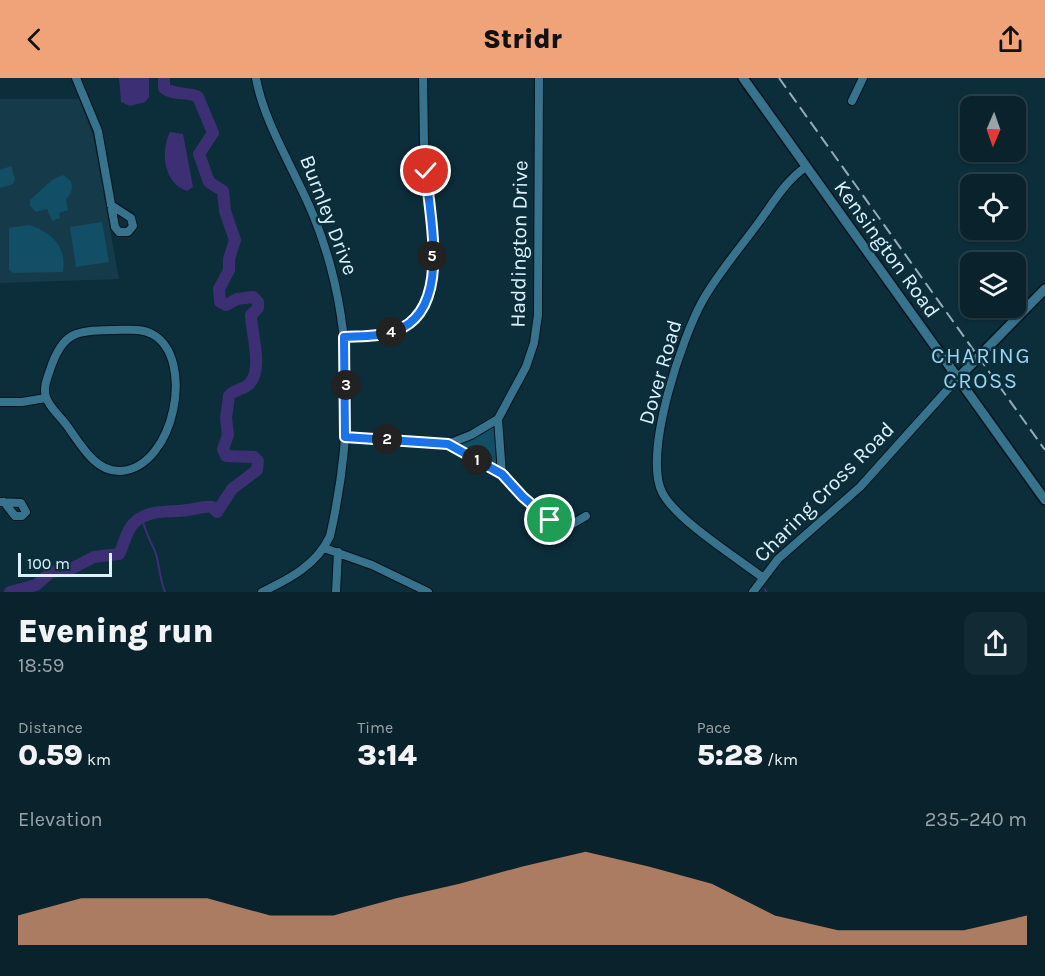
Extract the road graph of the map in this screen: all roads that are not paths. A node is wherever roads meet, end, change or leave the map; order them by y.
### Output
1 (76, 78) edge
2 (256, 78) edge
3 (423, 78) edge
4 (539, 78) edge
5 (743, 78) edge
6 (863, 78) edge
7 (852, 101) dead end
8 (806, 166) junction
9 (111, 205) dead end
10 (1045, 289) edge
11 (344, 337) junction
12 (957, 380) junction
13 (46, 398) junction
14 (0, 402) edge
15 (498, 419) junction
16 (345, 437) junction
17 (448, 444) junction
18 (502, 474) junction
19 (1045, 500) edge
20 (586, 516) dead end
21 (324, 548) junction
22 (338, 552) junction
23 (762, 578) junction
24 (262, 592) edge
25 (336, 592) edge
26 (428, 592) edge
27 (753, 592) edge

1 - 9 street
2 - 11 street, Burnley Drive
3 - 11 street
4 - 15 street, Haddington Drive
5 - 8 street, Kensington Road
6 - 7 street
8 - 12 street, Kensington Road
8 - 23 street, Dover Road
10 - 12 street, Charing Cross Road
11 - 16 street, Burnley Drive
12 - 19 street, Kensington Road
12 - 23 street, Charing Cross Road
13 - 13 street
13 - 14 street
15 - 17 street
15 - 18 street
16 - 17 street
16 - 21 street, Burnley Drive
17 - 18 street
18 - 20 street
21 - 22 street
21 - 24 street, Burnley Drive
22 - 25 street
22 - 26 street
23 - 27 street, Charing Cross Road

